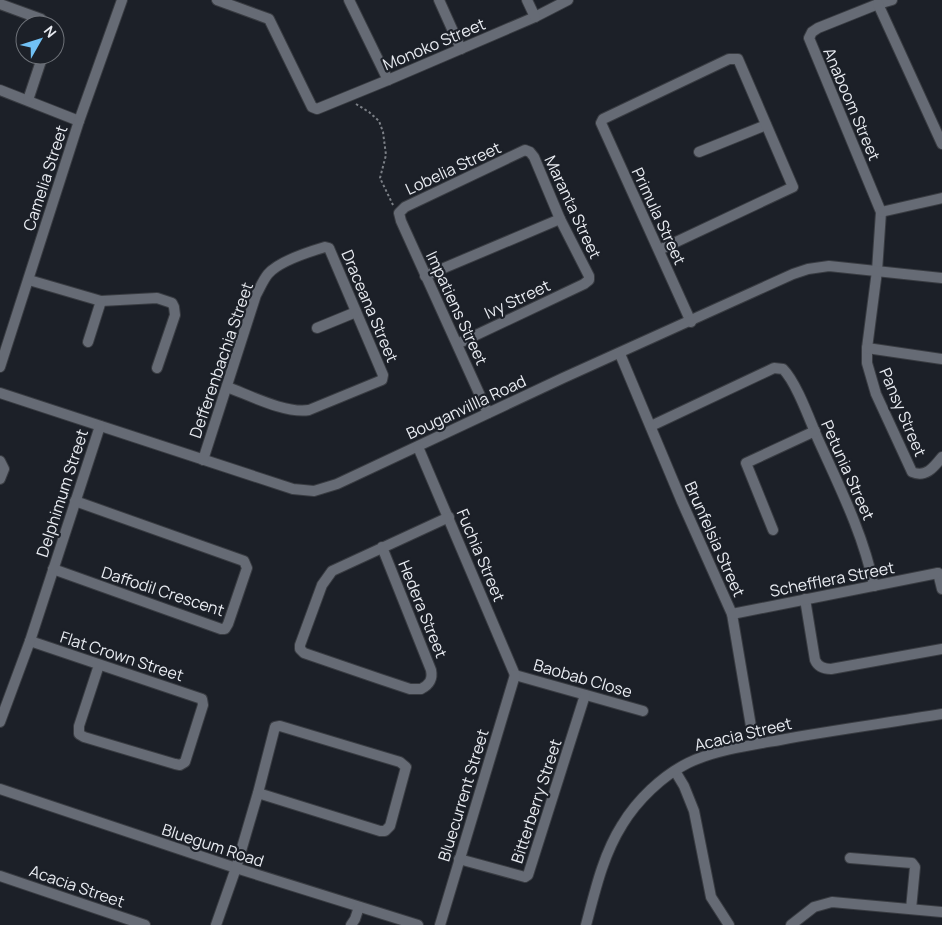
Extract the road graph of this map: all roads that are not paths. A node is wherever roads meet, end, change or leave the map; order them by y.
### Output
1 (122, 0) edge
2 (217, 0) edge
3 (350, 0) edge
4 (439, 0) edge
5 (527, 0) edge
6 (568, 0) edge
7 (892, 0) edge
8 (0, 4) edge
9 (878, 4) junction
10 (30, 15) edge
11 (534, 17) junction
12 (461, 48) junction
13 (40, 65) edge
14 (388, 80) junction
15 (0, 90) edge
16 (28, 100) junction
17 (79, 121) junction
18 (766, 125) junction
19 (942, 144) edge
20 (525, 150) joint
21 (699, 152) dead end
22 (942, 198) edge
23 (881, 212) junction
24 (399, 216) joint
25 (560, 219) junction
26 (326, 247) joint
27 (659, 250) junction
28 (877, 271) junction
29 (425, 276) junction
30 (942, 278) edge
31 (29, 280) junction
32 (589, 280) joint
33 (101, 301) junction
34 (356, 312) junction
35 (691, 322) junction
36 (317, 328) dead end
37 (88, 342) dead end
38 (457, 344) junction
39 (867, 348) junction
40 (620, 354) junction
41 (942, 358) edge
42 (0, 367) edge
43 (157, 368) dead end
44 (227, 387) junction
45 (0, 393) edge
46 (488, 413) junction
47 (100, 426) junction
48 (651, 426) junction
49 (815, 431) junction
50 (418, 447) junction
51 (942, 457) edge
52 (202, 460) junction
53 (0, 461) edge
54 (0, 479) edge
55 (75, 501) junction
56 (449, 517) junction
57 (773, 530) dead end
58 (382, 547) junction
59 (53, 569) junction
60 (940, 571) edge
61 (874, 586) junction
62 (942, 589) edge
63 (805, 599) junction
64 (732, 614) junction
65 (30, 641) junction
66 (942, 649) edge
67 (99, 665) junction
68 (515, 675) junction
69 (585, 695) junction
70 (643, 711) dead end
71 (942, 714) edge
72 (0, 722) edge
73 (754, 744) junction
74 (676, 771) junction
75 (0, 789) edge
76 (258, 794) junction
77 (850, 858) dead end
78 (458, 860) junction
79 (236, 868) junction
80 (0, 876) edge
81 (359, 906) junction
82 (911, 909) junction
83 (942, 912) edge
84 (145, 925) edge
85 (216, 925) edge
86 (351, 925) edge
87 (418, 925) edge
88 (440, 925) edge
89 (586, 925) edge
90 (729, 925) edge
91 (791, 925) edge

1 - 17 street, Camelia Street
2 - 14 street, Monoko Street
3 - 14 street
4 - 12 street
5 - 11 street
6 - 11 street, Monoko Street
7 - 9 street, Anaboom Street
8 - 10 street
9 - 19 street
9 - 23 street, Anaboom Street
11 - 12 street, Monoko Street
12 - 14 street, Monoko Street
13 - 16 street
15 - 16 street
16 - 17 street
17 - 31 street, Camelia Street
18 - 21 street
18 - 27 street
18 - 27 street, Primula Street
20 - 24 street, Lobelia Street
20 - 25 street, Maranta Street
22 - 23 street
23 - 28 street, Anaboom Street
24 - 29 street, Impatiens Street
25 - 29 street
25 - 32 street, Maranta Street
26 - 34 street, Draceana Street
26 - 44 street, Defferenbachia Street
27 - 35 street, Primula Street
28 - 30 street, Bouganvillla Road
28 - 35 street, Bouganvillla Road
28 - 39 street, Pansy Street
29 - 38 street, Impatiens Street
31 - 33 street
31 - 42 street, Camelia Street
32 - 38 street, Ivy Street
33 - 37 street
33 - 43 street
34 - 36 street
34 - 44 street, Draceana Street
35 - 40 street, Bouganvillla Road
38 - 46 street, Impatiens Street
39 - 41 street
39 - 51 street, Pansy Street
40 - 46 street, Bouganvillla Road
40 - 48 street, Brunfelsia Street
44 - 52 street, Defferenbachia Street
45 - 47 street, Bouganvillla Road
46 - 50 street, Bouganvillla Road
47 - 52 street, Bouganvillla Road
47 - 55 street, Delphimum Street
48 - 49 street, Petunia Street
48 - 64 street, Brunfelsia Street
49 - 57 street
49 - 61 street, Petunia Street
50 - 52 street, Bouganvillla Road
50 - 56 street, Fuchia Street
53 - 54 street
55 - 59 street, Delphimum Street
55 - 59 street, Daffodil Crescent
56 - 58 street
56 - 68 street, Fuchia Street
58 - 58 street, Hedera Street
59 - 65 street, Delphimum Street
60 - 61 street, Schefflera Street
60 - 62 street
61 - 63 street, Schefflera Street
63 - 64 street, Schefflera Street
63 - 66 street
64 - 73 street, Brunfelsia Street
65 - 67 street, Flat Crown Street
65 - 72 street, Delphimum Street
67 - 67 street, Flat Crown Street
68 - 69 street, Baobab Close
68 - 78 street, Bluecurrent Street
69 - 70 street, Baobab Close
69 - 78 street, Bitterberry Street
71 - 73 street, Acacia Street
73 - 74 street, Acacia Street
74 - 89 street, Acacia Street
74 - 90 street
75 - 79 street, Bluegum Road
76 - 76 street
76 - 79 street
77 - 82 street
78 - 88 street, Bluecurrent Street
79 - 81 street, Bluegum Road
79 - 85 street
80 - 84 street, Acacia Street
81 - 86 street
81 - 87 street, Bluegum Road
82 - 83 street
82 - 91 street

